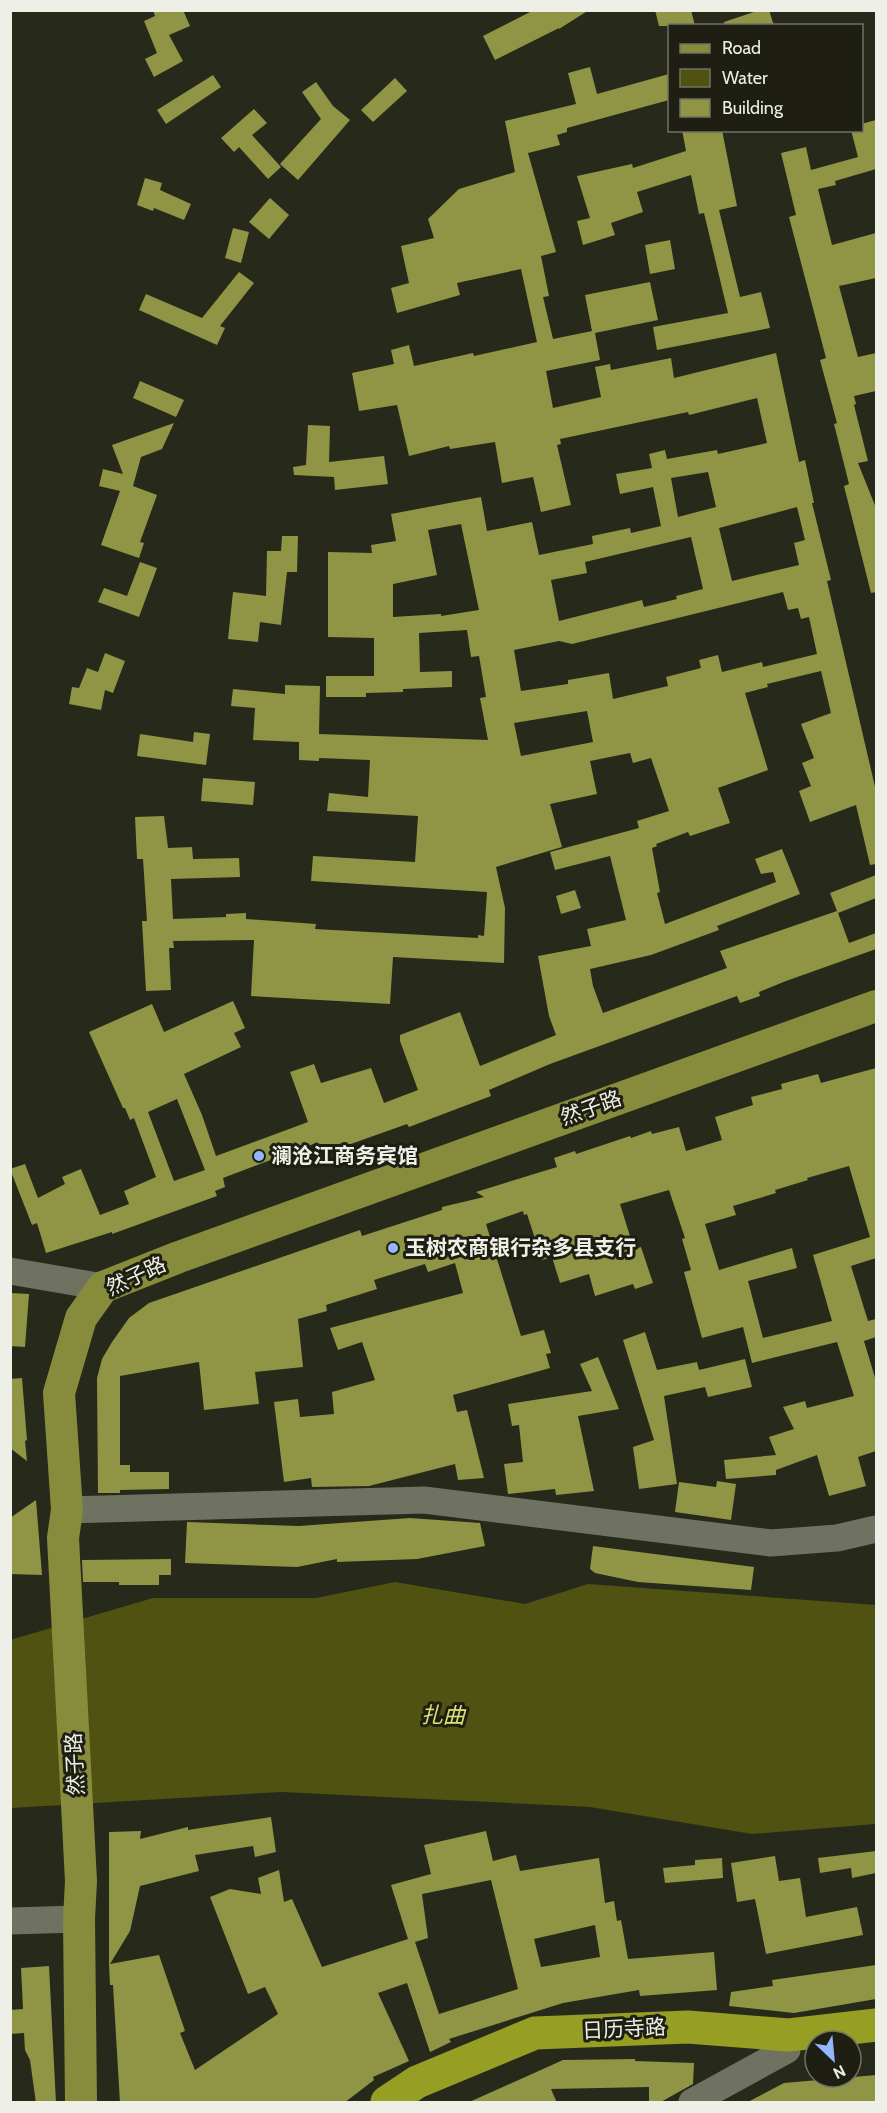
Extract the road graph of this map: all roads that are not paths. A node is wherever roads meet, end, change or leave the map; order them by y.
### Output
1 (876, 1006) edge
2 (10, 1271) edge
3 (103, 1287) junction
4 (65, 1524) junction
5 (876, 1529) edge
6 (79, 1919) junction
7 (10, 1921) edge
8 (876, 2025) edge
9 (801, 2048) edge
10 (81, 2103) edge
11 (387, 2103) edge
12 (420, 2103) edge
13 (692, 2103) edge

1 - 3 main road, 然子路
2 - 3 street
3 - 4 main road, 然子路
4 - 5 street
4 - 6 main road, 然子路
6 - 7 street
6 - 10 main road, 然子路
8 - 11 highway, 日历寺路
9 - 12 highway, 日历寺路
9 - 13 street

